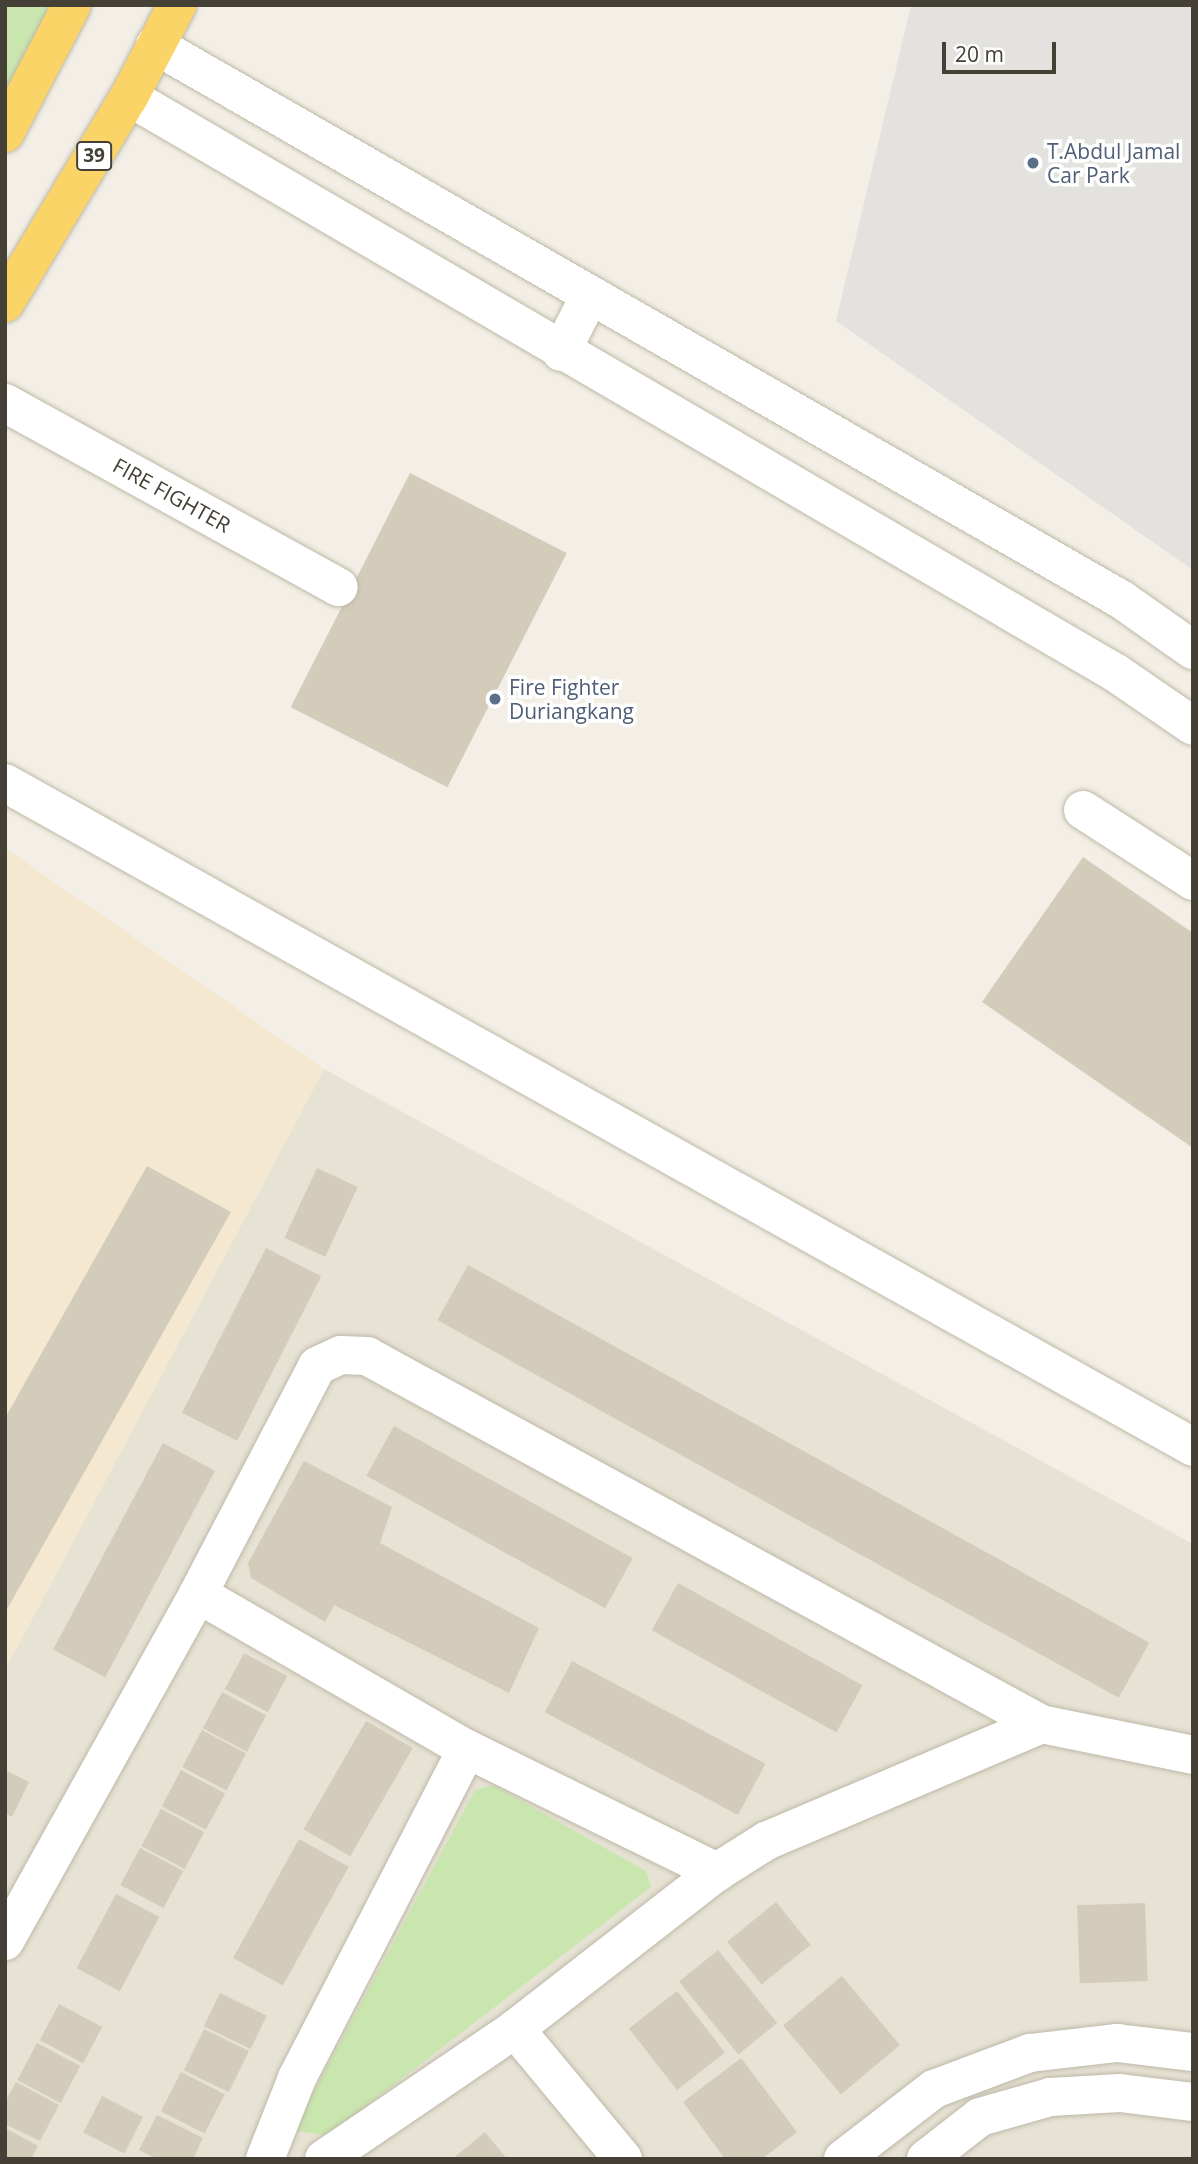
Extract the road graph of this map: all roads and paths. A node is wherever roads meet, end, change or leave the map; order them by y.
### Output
1 (72, 5) edge
2 (177, 5) edge
3 (155, 46) junction
4 (129, 97) junction
5 (5, 133) edge
6 (590, 295) junction
7 (5, 303) edge
8 (561, 352) junction
9 (5, 403) edge
10 (339, 587) dead end
11 (1193, 650) edge
12 (1193, 726) edge
13 (5, 783) edge
14 (1083, 810) dead end
15 (1193, 881) edge
16 (1193, 1447) edge
17 (198, 1594) junction
18 (1041, 1724) junction
19 (467, 1749) junction
20 (1193, 1755) edge
21 (717, 1872) junction
22 (5, 1941) edge
23 (515, 2029) junction
24 (1193, 2052) edge
25 (1193, 2102) edge
26 (265, 2159) edge
27 (324, 2159) edge
28 (623, 2159) edge
29 (843, 2159) edge
30 (926, 2159) edge

1 - 5 highway
2 - 3 highway, 39
3 - 4 highway, 39
3 - 6 street
4 - 7 highway, 39
4 - 8 street
6 - 8 street
6 - 11 street
8 - 12 street
9 - 10 street, FIRE FIGHTER
13 - 16 street
14 - 15 street
17 - 18 street
17 - 19 street
17 - 22 street
18 - 20 street
18 - 21 street
19 - 21 street
19 - 26 street
21 - 23 street
23 - 27 street
23 - 28 street
24 - 29 street
25 - 30 street

